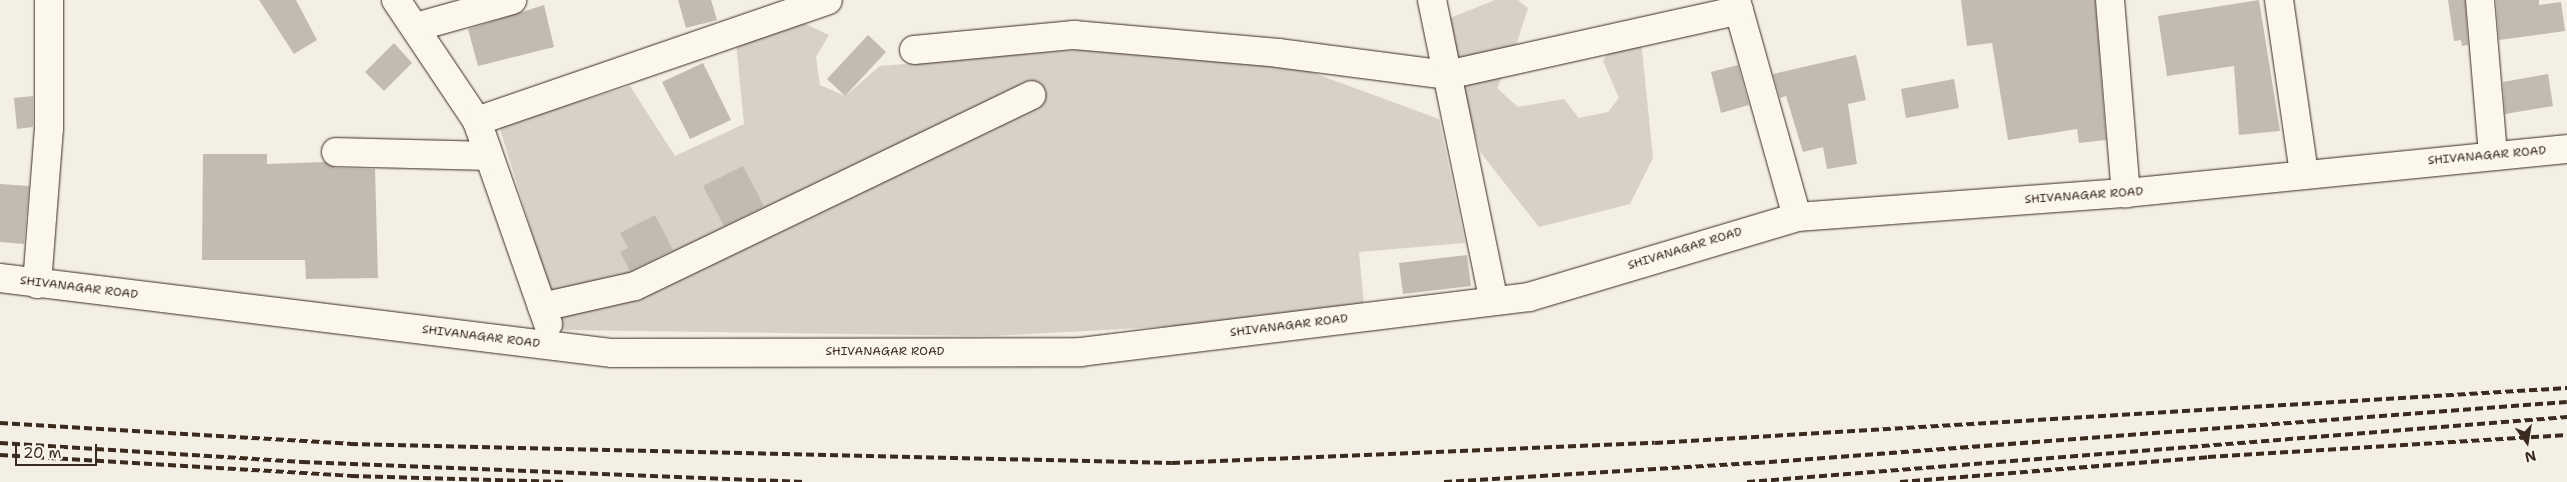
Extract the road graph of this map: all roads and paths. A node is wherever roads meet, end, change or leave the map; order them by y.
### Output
1 (49, 0) edge
2 (396, 0) edge
3 (512, 0) edge
4 (828, 0) edge
5 (1432, 0) edge
6 (2110, 0) edge
7 (2279, 0) edge
8 (2480, 0) edge
9 (1738, 5) edge
10 (416, 27) junction
11 (914, 50) dead end
12 (1447, 75) junction
13 (1031, 96) dead end
14 (477, 120) junction
15 (2567, 149) edge
16 (336, 152) dead end
17 (2493, 155) junction
18 (487, 156) junction
19 (2304, 174) junction
20 (2126, 193) junction
21 (1797, 217) junction
22 (0, 278) edge
23 (36, 284) junction
24 (1494, 301) junction
25 (542, 307) junction
26 (555, 346) junction

1 - 23 street
2 - 10 street
3 - 10 street
4 - 14 street
5 - 12 street
6 - 20 street
7 - 19 street
8 - 17 street
9 - 12 street
9 - 21 street
10 - 14 street
11 - 12 street
12 - 24 street
13 - 25 street
14 - 18 street
15 - 17 street, SHIVANAGAR ROAD
16 - 18 street
17 - 19 street, SHIVANAGAR ROAD
18 - 25 street
19 - 20 street, SHIVANAGAR ROAD
20 - 21 street, SHIVANAGAR ROAD
21 - 24 street, SHIVANAGAR ROAD
22 - 23 street, SHIVANAGAR ROAD
23 - 26 street, SHIVANAGAR ROAD
24 - 26 street, SHIVANAGAR ROAD
25 - 26 street

